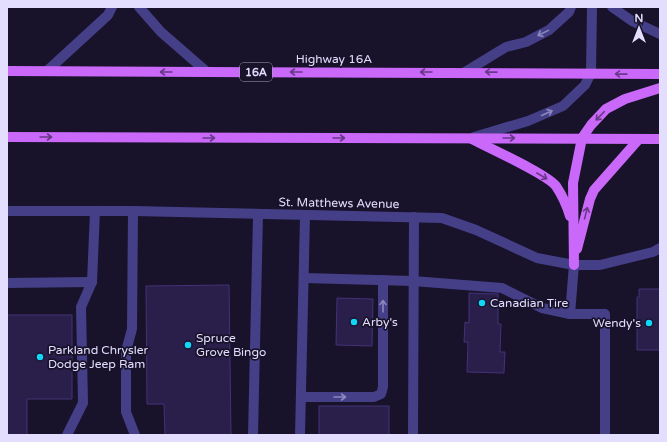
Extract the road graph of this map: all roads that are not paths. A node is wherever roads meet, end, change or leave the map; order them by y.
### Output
1 (112, 7) edge
2 (139, 7) edge
3 (571, 7) edge
4 (592, 7) edge
5 (612, 7) edge
6 (660, 34) edge
7 (7, 71) edge
8 (47, 71) junction
9 (207, 72) junction
10 (465, 72) junction
11 (591, 73) junction
12 (660, 74) edge
13 (660, 88) edge
14 (7, 137) edge
15 (470, 138) junction
16 (582, 138) junction
17 (639, 139) junction
18 (660, 139) edge
19 (7, 211) edge
20 (95, 211) junction
21 (133, 211) junction
22 (258, 215) junction
23 (305, 215) junction
24 (414, 217) junction
25 (573, 226) junction
26 (660, 248) edge
27 (574, 265) junction
28 (304, 278) junction
29 (383, 280) junction
30 (413, 281) junction
31 (92, 282) junction
32 (7, 283) edge
33 (570, 314) junction
34 (301, 397) junction
35 (67, 435) edge
36 (135, 435) edge
37 (253, 435) edge
38 (300, 435) edge
39 (413, 435) edge
40 (605, 435) edge

1 - 8 street
2 - 9 street
3 -> 10 street
4 - 11 street
5 - 6 street
7 - 8 main road, Highway 16A / 16A
9 -> 8 main road, Highway 16A / 16A
10 -> 9 main road, Highway 16A / 16A
11 -> 10 main road, Highway 16A / 16A
12 -> 11 main road, Highway 16A / 16A
15 -> 11 street
13 -> 16 main road
14 -> 15 main road
15 -> 16 main road
15 -> 25 main road
16 - 17 main road
16 - 25 main road
17 - 18 main road
27 -> 17 main road
19 - 20 street, St. Matthews Avenue
20 - 21 street, St. Matthews Avenue
20 - 31 street
21 - 22 street, St. Matthews Avenue
21 - 36 street
22 - 23 street, St. Matthews Avenue
22 - 37 street
23 - 24 street, St. Matthews Avenue
23 - 28 street
24 - 27 street, St. Matthews Avenue
24 - 30 street
25 - 27 main road
26 - 27 street, St. Matthews Avenue
27 - 33 street
28 - 29 street
28 - 34 street
29 - 30 street
34 -> 29 street
30 - 33 street
30 - 39 street
31 - 32 street
31 - 35 street
33 - 40 street
34 - 38 street

